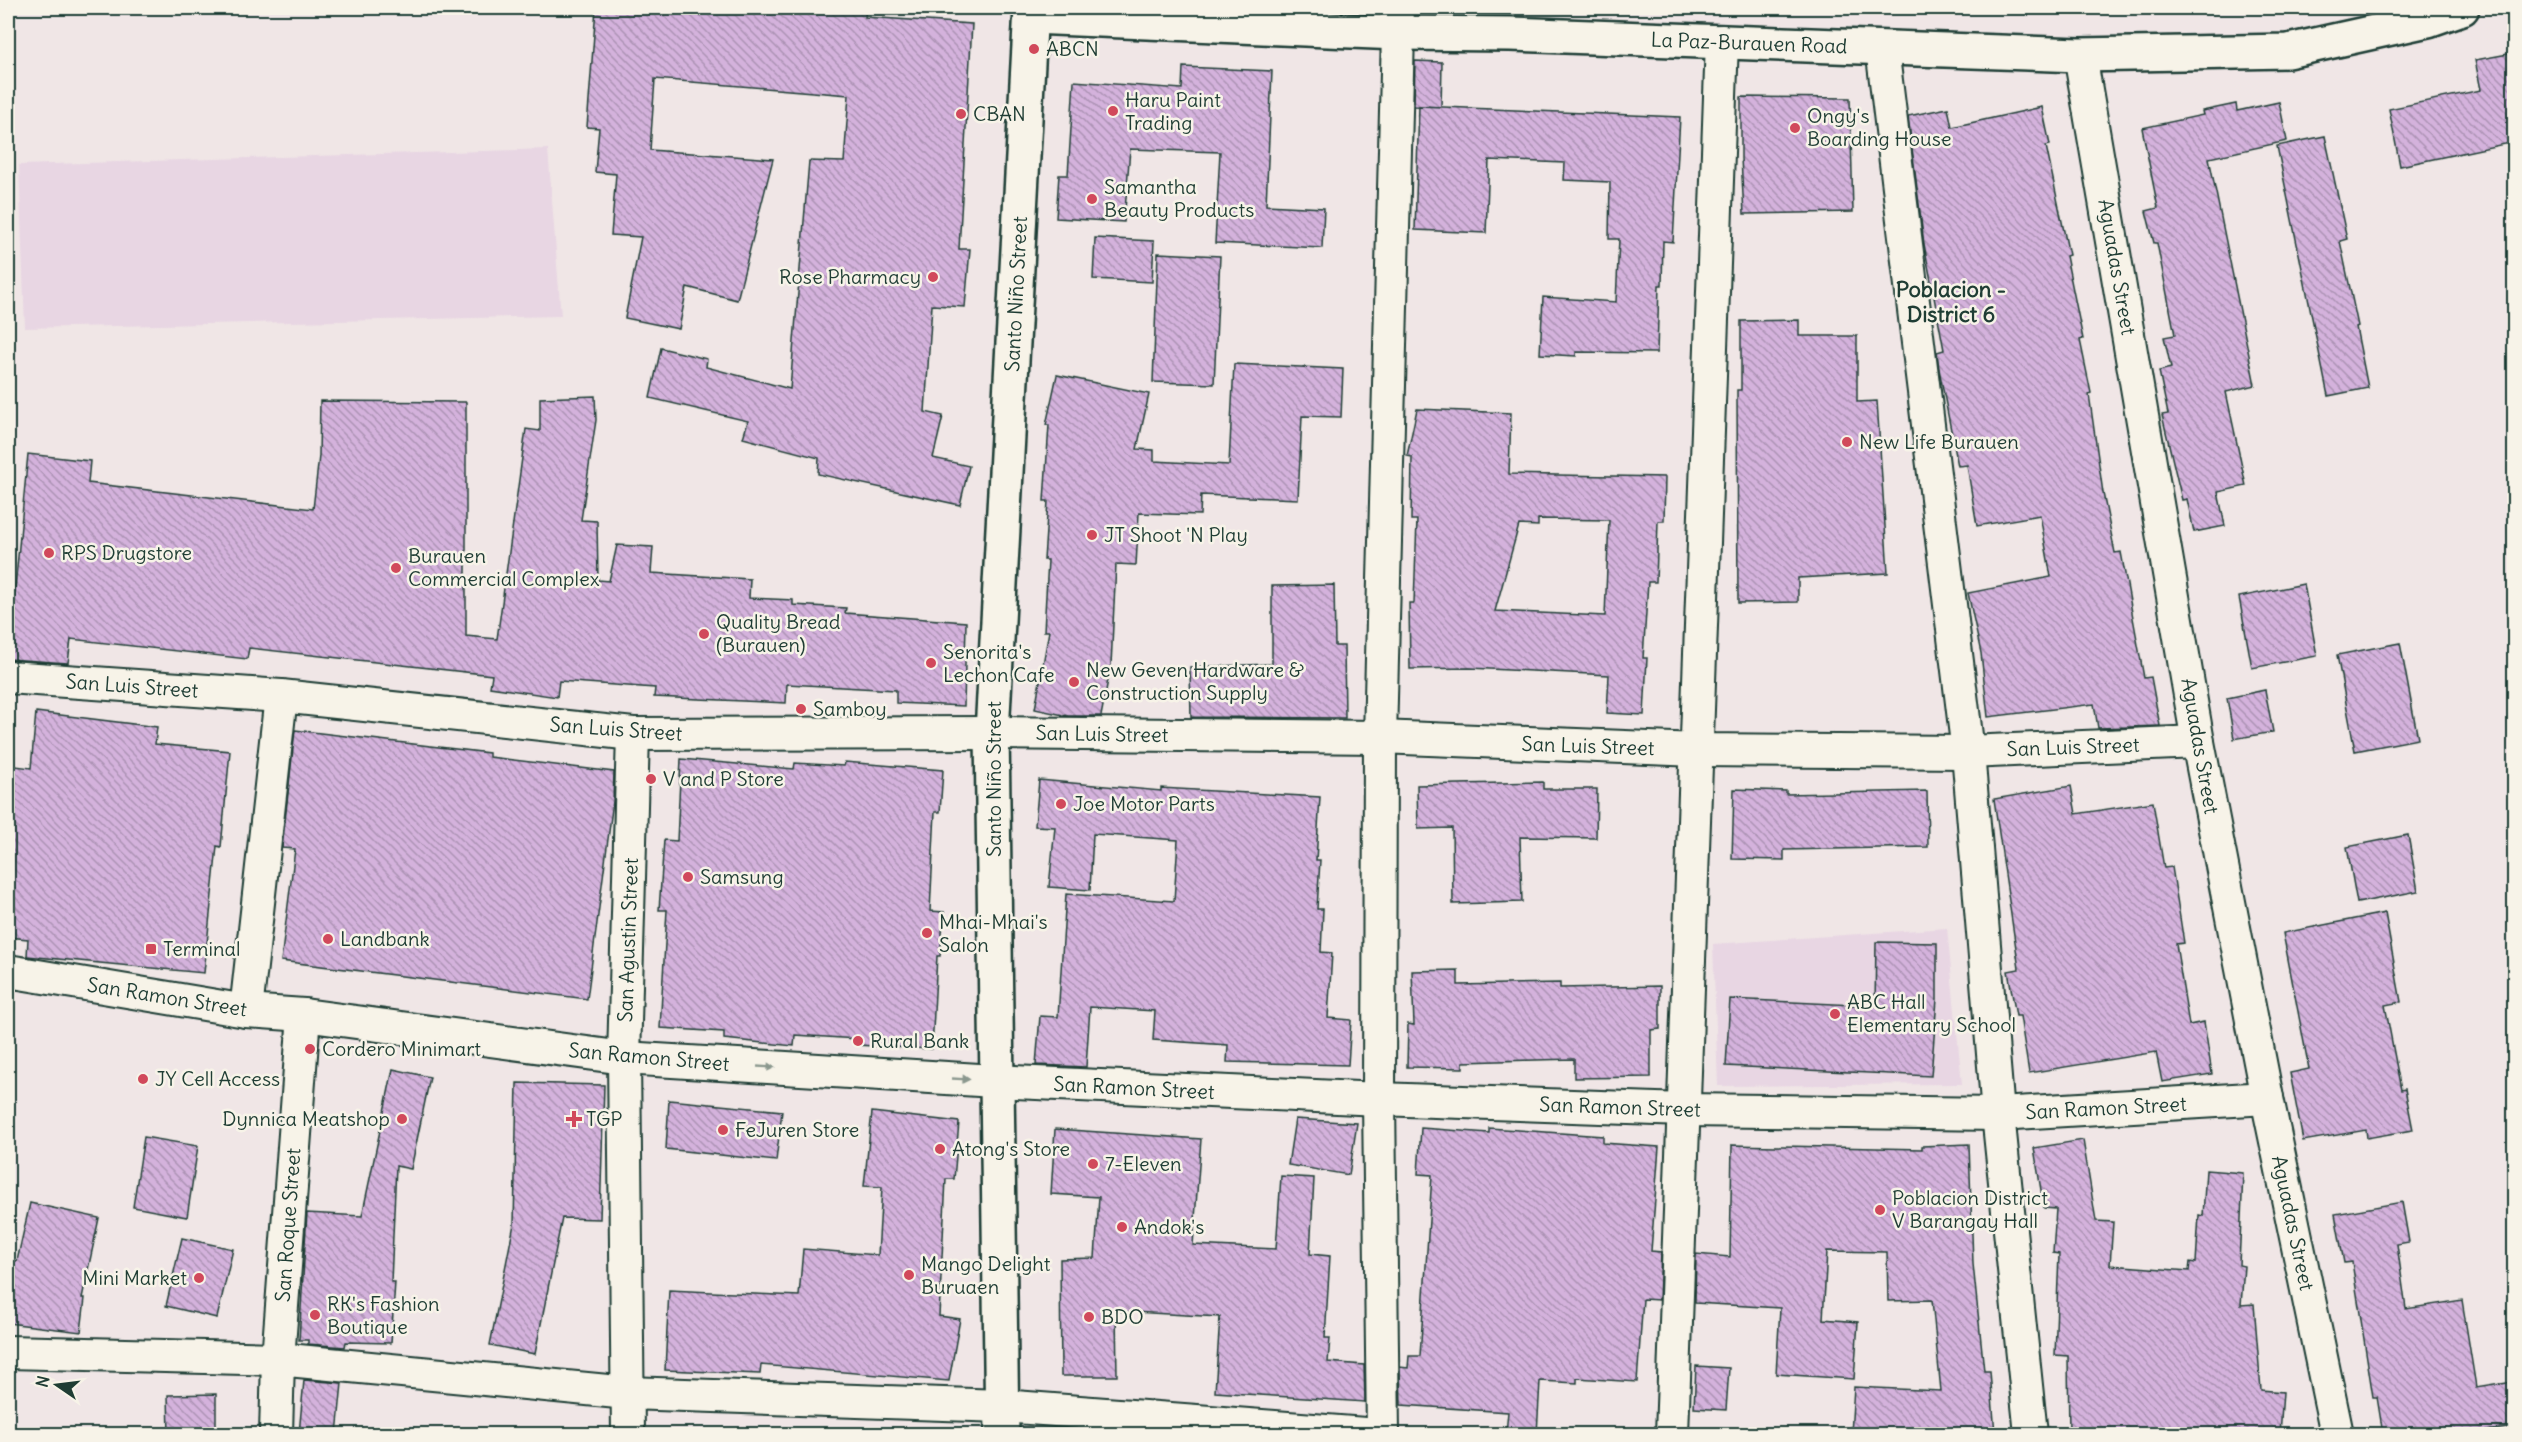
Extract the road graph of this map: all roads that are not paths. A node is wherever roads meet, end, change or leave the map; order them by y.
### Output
1 (2462, 8) edge
2 (1031, 12) edge
3 (1397, 20) edge
4 (1722, 41) junction
5 (1882, 48) junction
6 (2080, 55) junction
7 (8, 677) edge
8 (281, 696) junction
9 (993, 733) junction
10 (633, 734) junction
11 (1380, 737) junction
12 (2198, 742) junction
13 (1697, 750) junction
14 (1968, 752) junction
15 (8, 971) edge
16 (246, 1011) junction
17 (304, 1015) junction
18 (624, 1058) junction
19 (996, 1081) junction
20 (2267, 1098) junction
21 (1379, 1100) junction
22 (1684, 1110) junction
23 (1998, 1114) junction
24 (8, 1352) edge
25 (278, 1359) junction
26 (628, 1393) junction
27 (1002, 1420) edge
28 (276, 1434) edge
29 (628, 1434) edge
30 (1365, 1434) edge
31 (1383, 1434) edge
32 (1672, 1434) edge
33 (2031, 1434) edge
34 (2337, 1434) edge

1 - 6 main road, La Paz-Burauen Road
2 - 3 main road, La Paz-Burauen Road
2 - 9 main road, Santo Niño Street
3 - 4 main road, La Paz-Burauen Road
3 - 11 street
4 - 5 main road, La Paz-Burauen Road
4 - 13 street
5 - 6 main road, La Paz-Burauen Road
5 - 14 street
6 - 12 street, Aguadas Street
7 - 8 street, San Luis Street
8 - 10 street, San Luis Street
8 - 16 street
9 - 10 street, San Luis Street
9 - 11 street, San Luis Street
9 - 19 main road, Santo Niño Street
10 - 18 street, San Agustin Street
11 - 13 street, San Luis Street
11 - 21 street
12 - 14 street, San Luis Street
12 - 20 street, Aguadas Street
13 - 14 street, San Luis Street
13 - 22 street
14 - 23 street
15 - 16 street, San Ramon Street
16 - 17 street, San Ramon Street
17 - 18 street, San Ramon Street
17 - 25 street, San Roque Street
18 -> 19 street, San Ramon Street
18 - 26 street, San Agustin Street
19 - 21 street, San Ramon Street
19 - 27 main road, Santo Niño Street
20 - 23 street, San Ramon Street
20 - 34 street, Aguadas Street
21 - 22 street, San Ramon Street
21 - 31 street
22 - 23 street, San Ramon Street
22 - 32 street
23 - 33 street
24 - 25 street
25 - 26 street
25 - 28 street, San Roque Street
26 - 27 street
26 - 29 street, San Agustin Street
27 - 30 street

